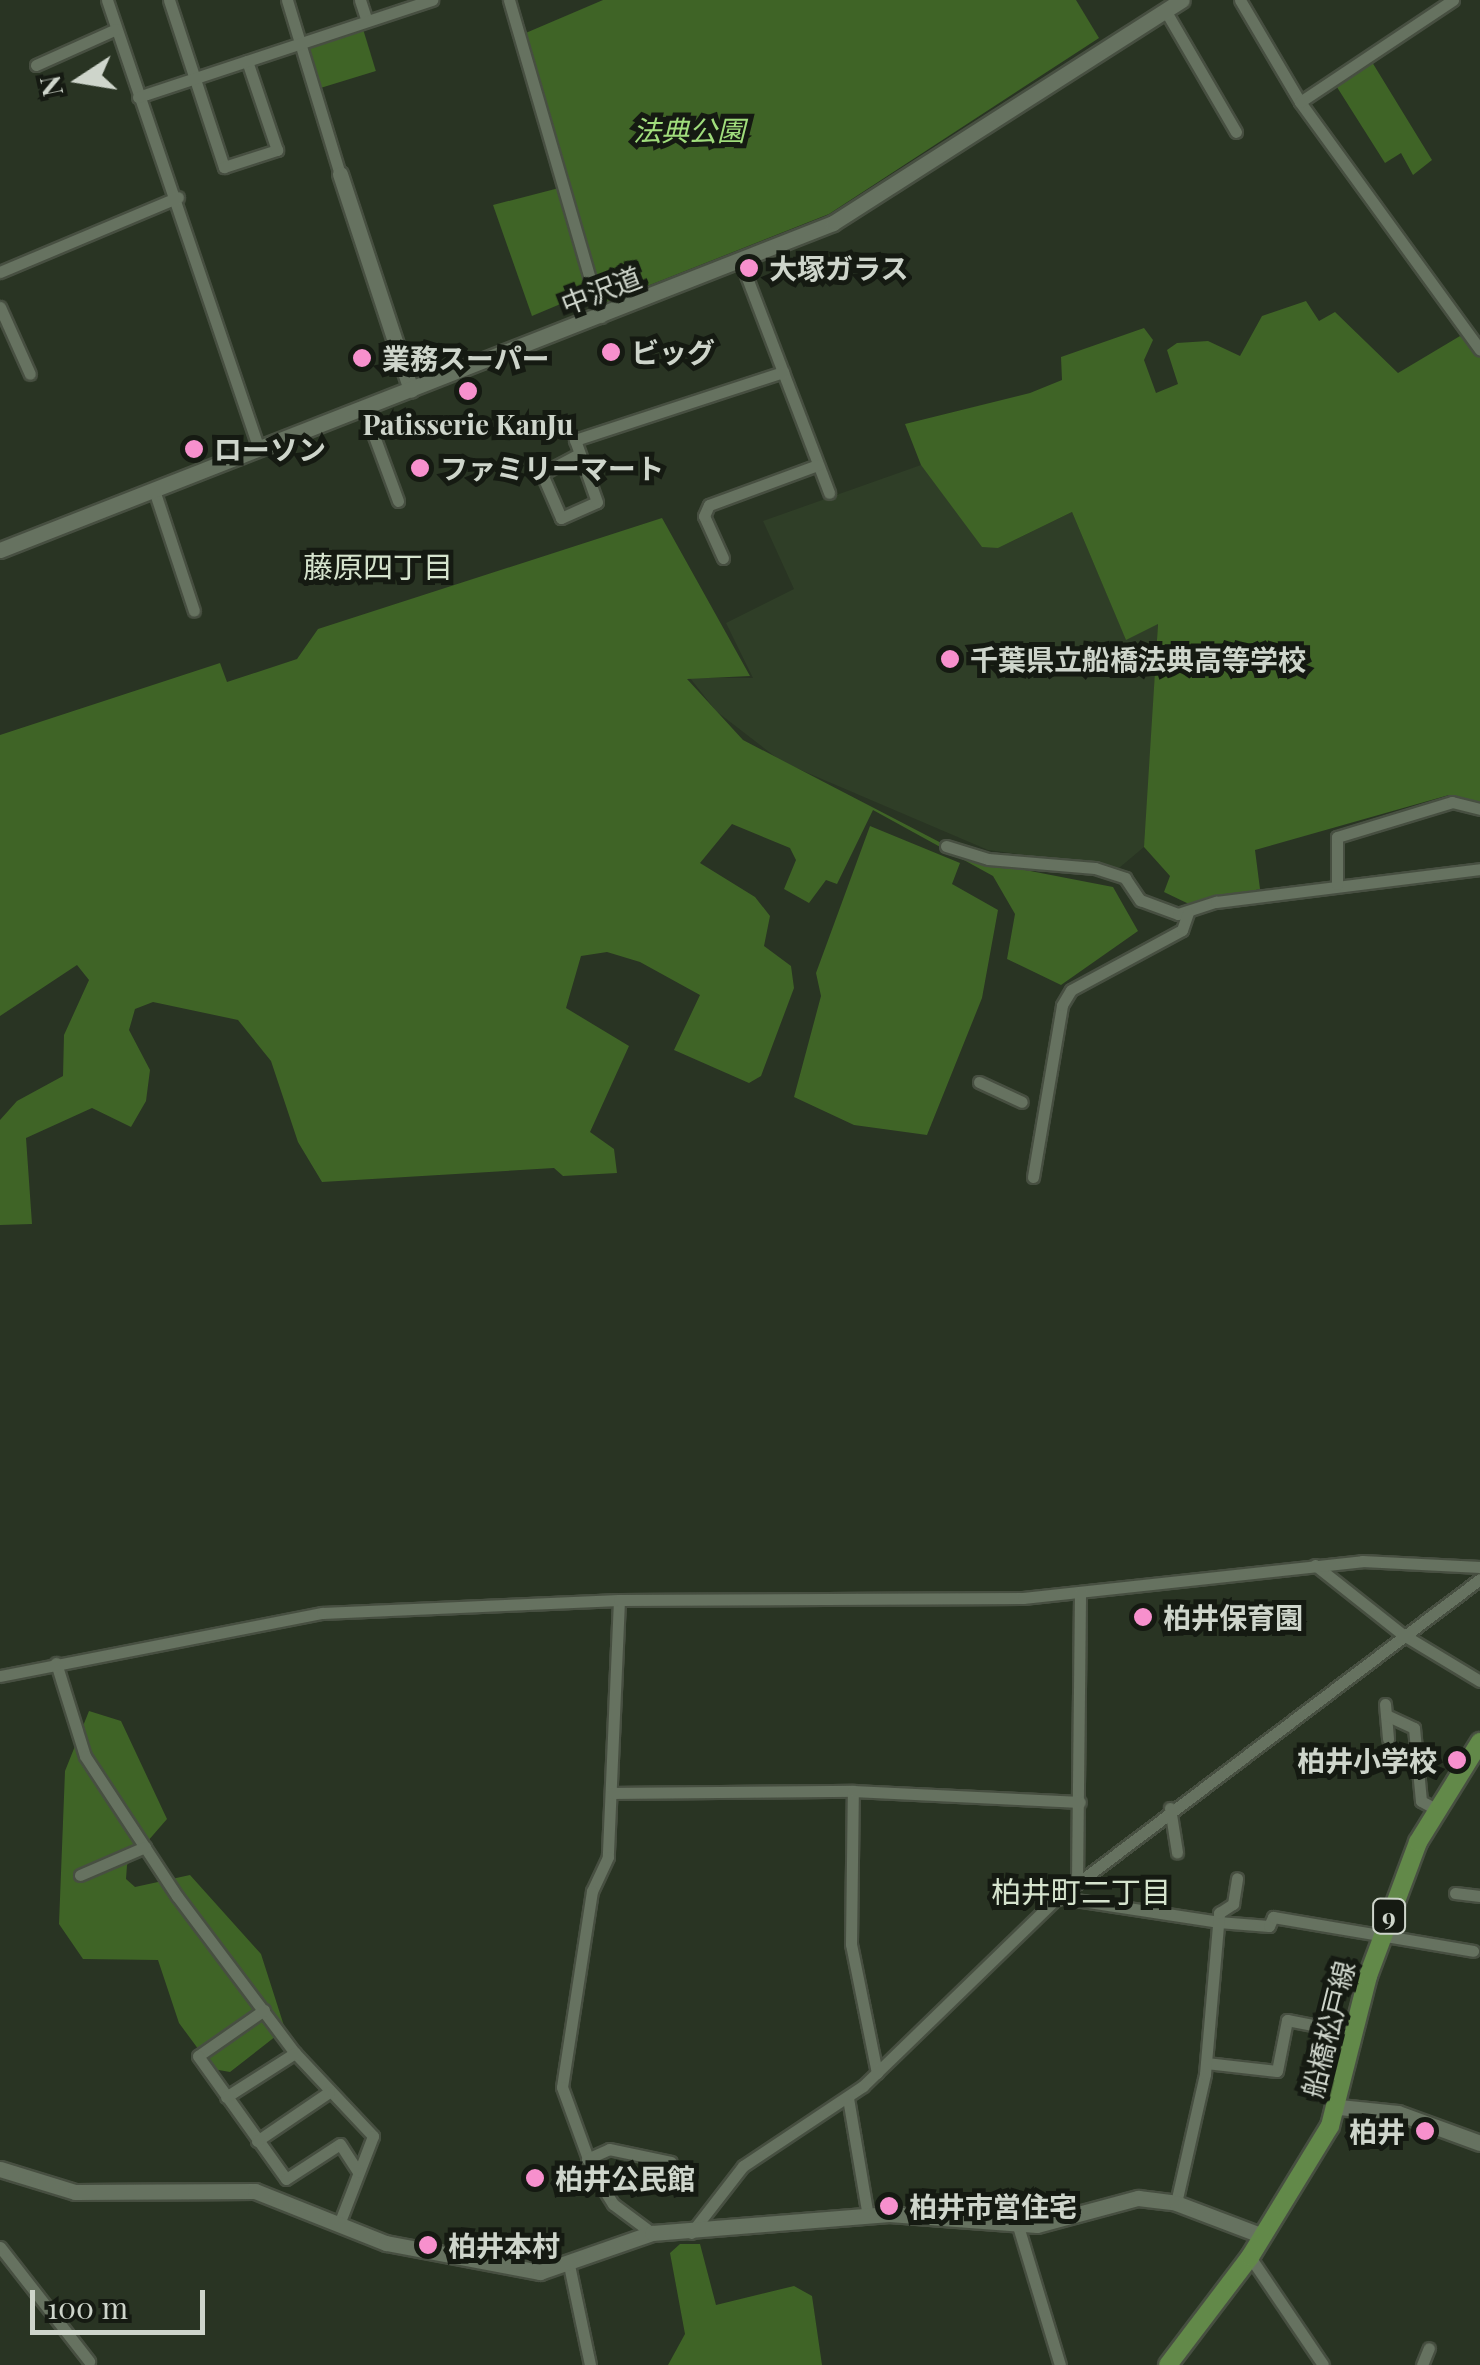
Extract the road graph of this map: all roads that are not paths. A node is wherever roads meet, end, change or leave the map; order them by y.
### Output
1 (107, 0) edge
2 (169, 0) edge
3 (287, 0) edge
4 (360, 0) edge
5 (432, 0) edge
6 (509, 0) edge
7 (1182, 0) edge
8 (1240, 0) edge
9 (1454, 0) edge
10 (1166, 10) junction
11 (368, 21) junction
12 (116, 29) junction
13 (302, 43) junction
14 (247, 61) junction
15 (36, 65) dead end
16 (195, 79) junction
17 (138, 97) junction
18 (1300, 102) junction
19 (1236, 132) dead end
20 (340, 174) joint
21 (178, 197) junction
22 (741, 262) junction
23 (0, 272) edge
24 (0, 307) edge
25 (600, 317) junction
26 (1474, 329) edge
27 (1480, 350) edge
28 (783, 372) junction
29 (30, 374) dead end
30 (411, 390) junction
31 (364, 408) junction
32 (258, 450) junction
33 (577, 456) junction
34 (818, 465) junction
35 (154, 490) junction
36 (829, 492) dead end
37 (398, 501) dead end
38 (0, 550) edge
39 (722, 558) dead end
40 (194, 612) dead end
41 (1480, 809) edge
42 (946, 846) dead end
43 (1480, 869) edge
44 (1338, 884) junction
45 (1188, 913) junction
46 (979, 1082) dead end
47 (1022, 1102) dead end
48 (1034, 1177) dead end
49 (1315, 1565) junction
50 (1480, 1567) edge
51 (1480, 1579) edge
52 (1080, 1592) junction
53 (620, 1600) junction
54 (1402, 1634) junction
55 (56, 1663) junction
56 (0, 1676) edge
57 (1480, 1682) edge
58 (1388, 1739) dead end
59 (1480, 1742) edge
60 (854, 1791) junction
61 (613, 1792) junction
62 (1080, 1802) junction
63 (1170, 1808) junction
64 (1434, 1808) junction
65 (145, 1847) junction
66 (1177, 1852) dead end
67 (80, 1875) dead end
68 (1236, 1878) dead end
69 (1077, 1882) junction
70 (1010, 1890) dead end
71 (1456, 1893) dead end
72 (1480, 1896) edge
73 (1054, 1900) junction
74 (1218, 1922) junction
75 (1381, 1938) junction
76 (1473, 1952) dead end
77 (264, 2010) junction
78 (1354, 2033) junction
79 (295, 2053) junction
80 (1206, 2062) junction
81 (877, 2073) junction
82 (330, 2092) junction
83 (226, 2097) junction
84 (848, 2098) junction
85 (1339, 2107) junction
86 (257, 2141) junction
87 (1480, 2143) edge
88 (586, 2159) junction
89 (671, 2162) dead end
90 (0, 2168) edge
91 (358, 2172) junction
92 (1176, 2203) junction
93 (868, 2216) junction
94 (339, 2224) junction
95 (1018, 2226) junction
96 (652, 2233) junction
97 (691, 2233) junction
98 (1263, 2236) junction
99 (0, 2246) edge
100 (1250, 2257) junction
101 (569, 2266) junction
102 (1429, 2348) dead end
103 (90, 2361) dead end
104 (590, 2365) edge
105 (1060, 2365) edge
106 (1168, 2365) edge
107 (1323, 2365) edge
108 (1422, 2365) edge

1 - 12 street
2 - 16 street
3 - 13 street
4 - 11 street
5 - 11 street
6 - 25 street
7 - 10 street, 中沢道
8 - 18 street
9 - 18 street
10 - 19 street
10 - 22 street, 中沢道
11 - 13 street
12 - 15 street
12 - 17 street
13 - 14 street
13 - 20 street
14 - 16 street
14 - 16 street
16 - 17 street
17 - 21 street
18 - 26 street
20 - 30 street
21 - 23 street
21 - 32 street
22 - 25 street, 中沢道
22 - 28 street
24 - 29 street
25 - 30 street, 中沢道
26 - 27 street
28 - 33 street
28 - 34 street
30 - 31 street, 中沢道
31 - 32 street, 中沢道
31 - 37 street
32 - 35 street, 中沢道
33 - 33 street
34 - 36 street
34 - 39 street
35 - 38 street, 中沢道
35 - 40 street
41 - 44 street
42 - 45 street
43 - 44 street
44 - 45 street
45 - 48 street
46 - 47 street
49 - 50 street
49 - 52 street
49 - 54 street
51 - 54 street
52 - 53 street
52 - 62 street
53 - 55 street
53 - 61 street
54 - 57 street
54 - 63 street
55 - 56 street
55 - 65 street
58 - 64 street
59 - 64 main road, 船橋松戸線 / 9
60 - 61 street
60 - 62 street
60 - 81 street
61 - 88 street
62 - 69 street
63 - 66 street
63 - 69 street
64 - 75 main road, 船橋松戸線 / 9
65 - 67 street
65 - 77 street
68 - 74 street
69 - 73 street
70 - 73 street
71 - 72 street
73 - 74 street
73 - 81 street
74 - 75 street
74 - 80 street
75 - 76 street
75 - 78 main road, 船橋松戸線 / 9
77 - 79 street
77 - 83 street
78 - 80 street
78 - 85 main road, 船橋松戸線 / 9
79 - 82 street
79 - 83 street
80 - 92 street
81 - 84 street
82 - 86 street
82 - 91 street
83 - 86 street
84 - 93 street
84 - 97 street
85 - 87 street
85 - 98 main road, 船橋松戸線 / 9
86 - 91 street
88 - 89 street
88 - 96 street
90 - 94 street
91 - 94 street
92 - 95 street
92 - 98 street
93 - 95 street
93 - 97 street
94 - 101 street
95 - 105 street
96 - 97 street
96 - 101 street
98 - 100 main road, 船橋松戸線 / 9
99 - 103 street
100 - 106 main road, 船橋松戸線 / 9
100 - 107 street
101 - 104 street
102 - 108 street

